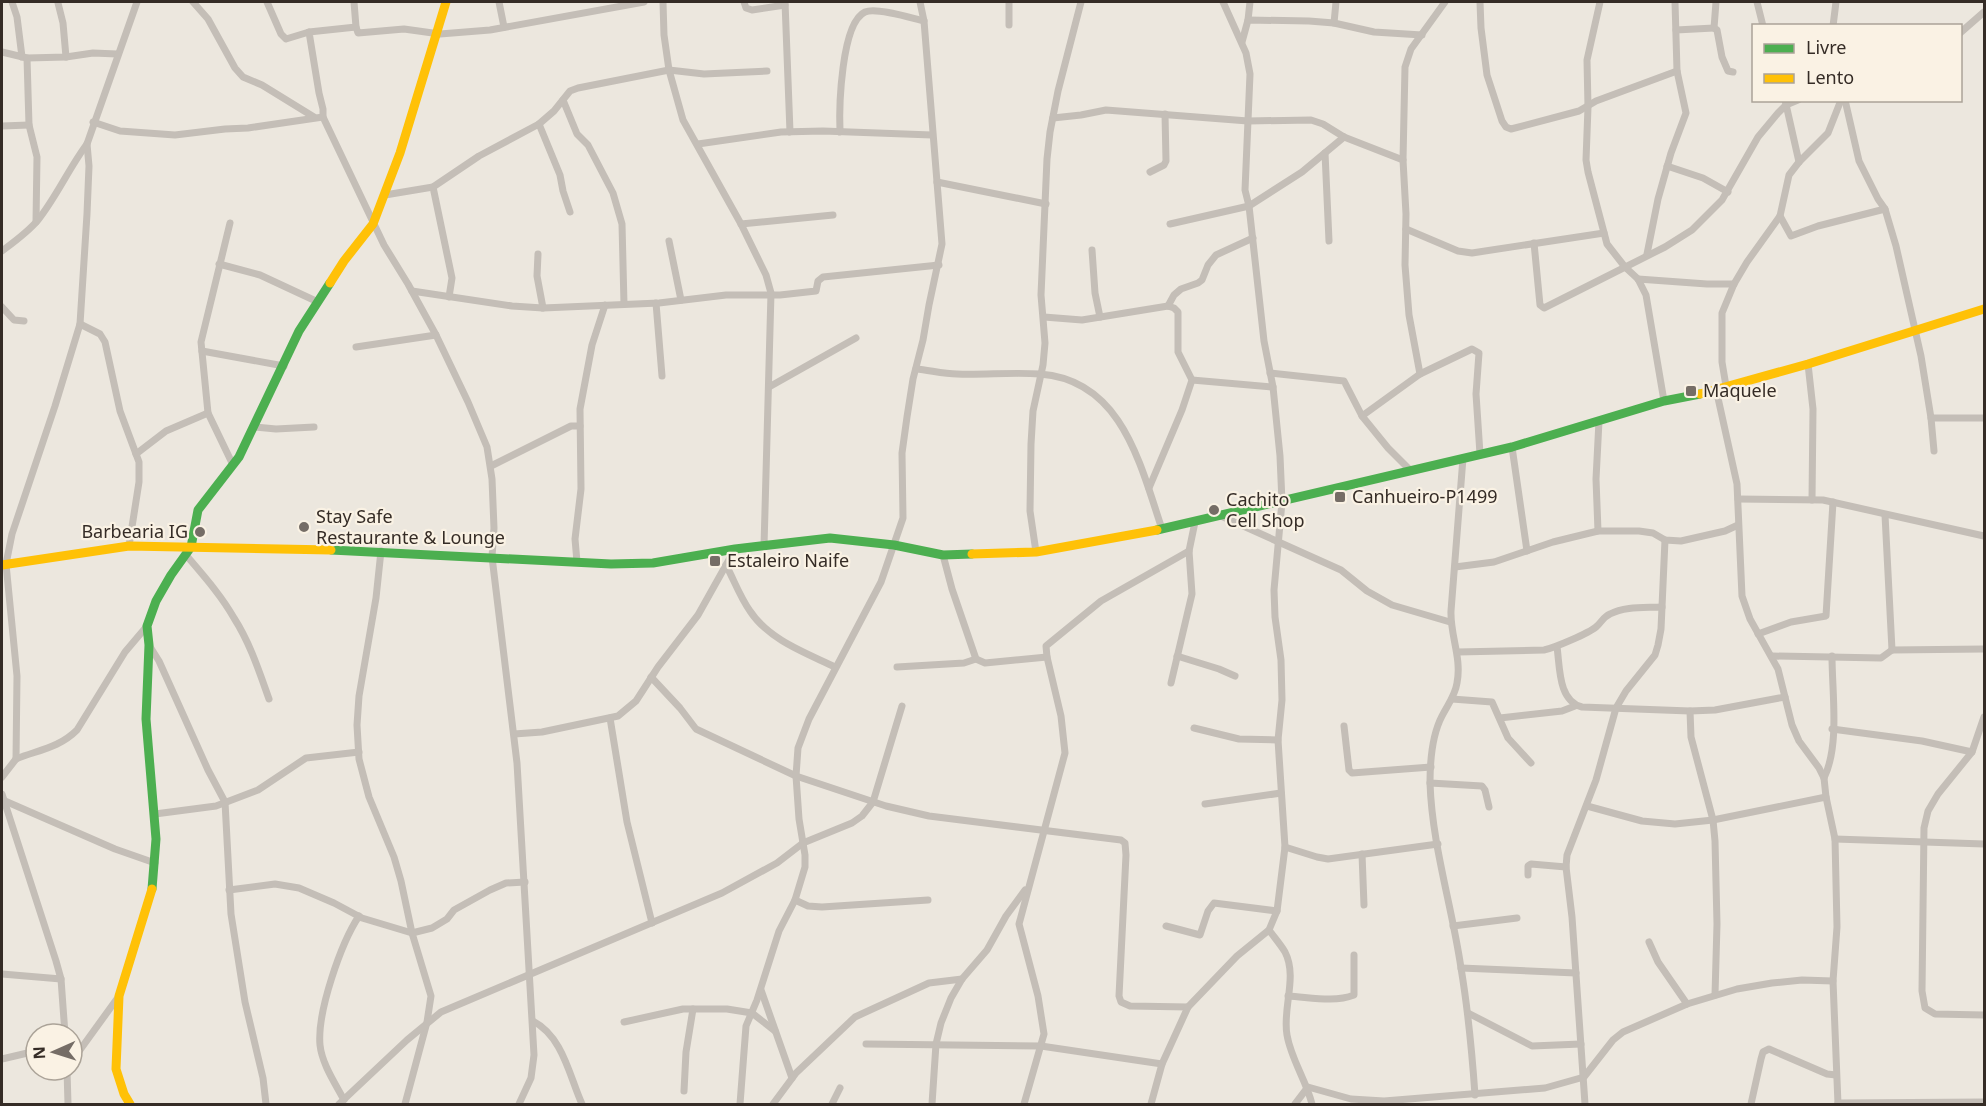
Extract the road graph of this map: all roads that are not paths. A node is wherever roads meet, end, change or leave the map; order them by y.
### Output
1 (12, 2) edge
2 (137, 2) edge
3 (193, 2) edge
4 (267, 2) edge
5 (354, 2) edge
6 (446, 2) edge
7 (499, 2) edge
8 (644, 2) edge
9 (663, 2) edge
10 (744, 2) edge
11 (920, 2) edge
12 (1009, 2) edge
13 (1081, 2) edge
14 (1223, 2) edge
15 (1250, 2) edge
16 (1336, 2) edge
17 (1445, 2) edge
18 (1480, 2) edge
19 (1600, 2) edge
20 (1675, 2) edge
21 (1716, 2) edge
22 (1757, 2) edge
23 (1836, 2) edge
24 (58, 3) dead end
25 (622, 3) edge
26 (785, 3) edge
27 (1984, 12) edge
28 (1248, 20) junction
29 (924, 21) junction
30 (1334, 23) junction
31 (1009, 24) dead end
32 (1762, 24) edge
33 (1833, 24) edge
34 (356, 27) junction
35 (504, 27) junction
36 (1714, 28) junction
37 (1676, 30) junction
38 (1962, 31) edge
39 (309, 32) junction
40 (436, 34) junction
41 (1422, 35) junction
42 (1242, 42) junction
43 (2, 52) edge
44 (117, 54) junction
45 (25, 57) junction
46 (66, 57) junction
47 (669, 70) junction
48 (767, 70) dead end
49 (1677, 70) junction
50 (1733, 72) dead end
51 (563, 100) junction
52 (1842, 102) edge
53 (1844, 102) edge
54 (1785, 103) edge
55 (1588, 106) junction
56 (1165, 114) junction
57 (314, 117) junction
58 (323, 117) junction
59 (1053, 118) junction
60 (1248, 121) junction
61 (93, 123) junction
62 (539, 124) junction
63 (29, 125) junction
64 (2, 126) edge
65 (790, 132) junction
66 (840, 132) junction
67 (932, 135) junction
68 (1344, 137) junction
69 (87, 144) junction
70 (698, 144) junction
71 (1325, 153) junction
72 (1403, 160) junction
73 (1799, 162) junction
74 (1667, 166) junction
75 (1150, 172) dead end
76 (937, 182) junction
77 (433, 187) junction
78 (1728, 192) junction
79 (385, 195) junction
80 (1046, 204) junction
81 (1249, 207) junction
82 (1885, 209) junction
83 (570, 212) dead end
84 (833, 215) dead end
85 (1780, 216) junction
86 (36, 222) junction
87 (230, 223) dead end
88 (373, 224) junction
89 (741, 224) junction
90 (1170, 224) dead end
91 (1406, 229) junction
92 (1605, 232) junction
93 (1252, 238) junction
94 (669, 241) dead end
95 (1329, 241) dead end
96 (1534, 243) junction
97 (1092, 250) dead end
98 (2, 251) edge
99 (538, 254) dead end
100 (1647, 254) junction
101 (219, 264) junction
102 (939, 265) junction
103 (1625, 267) junction
104 (1638, 279) junction
105 (1734, 284) junction
106 (412, 291) junction
107 (771, 293) junction
108 (449, 297) junction
109 (681, 300) junction
110 (318, 302) junction
111 (656, 303) junction
112 (624, 304) junction
113 (605, 305) junction
114 (1168, 306) junction
115 (2, 307) edge
116 (543, 308) junction
117 (1984, 309) edge
118 (1044, 317) junction
119 (1100, 317) junction
120 (24, 321) dead end
121 (80, 324) junction
122 (1916, 330) junction
123 (436, 335) junction
124 (856, 338) dead end
125 (356, 347) dead end
126 (202, 351) junction
127 (1808, 364) junction
128 (284, 366) junction
129 (916, 369) junction
130 (1270, 373) junction
131 (1040, 374) junction
132 (1420, 374) junction
133 (662, 376) dead end
134 (1192, 380) junction
135 (1726, 386) junction
136 (769, 387) junction
137 (1273, 387) junction
138 (1716, 389) junction
139 (1664, 401) junction
140 (208, 413) junction
141 (1362, 416) junction
142 (1931, 418) junction
143 (1984, 418) edge
144 (1599, 421) junction
145 (580, 426) junction
146 (255, 427) junction
147 (314, 427) dead end
148 (1512, 447) junction
149 (1934, 451) dead end
150 (136, 454) junction
151 (1480, 454) junction
152 (1463, 458) junction
153 (233, 465) junction
154 (491, 466) junction
155 (1412, 471) junction
156 (1149, 488) junction
157 (1738, 499) junction
158 (1812, 500) junction
159 (1282, 502) junction
160 (1833, 502) junction
161 (1885, 515) junction
162 (1221, 516) junction
163 (1196, 522) junction
164 (1738, 525) junction
165 (1162, 529) junction
166 (1598, 531) junction
167 (1984, 536) edge
168 (1665, 540) junction
169 (1280, 541) junction
170 (894, 545) junction
171 (129, 546) junction
172 (764, 546) junction
173 (735, 549) junction
174 (188, 551) junction
175 (381, 551) junction
176 (1527, 551) junction
177 (1036, 552) junction
178 (1189, 552) junction
179 (944, 555) junction
180 (492, 557) junction
181 (577, 562) junction
182 (4, 565) edge
183 (726, 566) junction
184 (1455, 567) junction
185 (1662, 607) junction
186 (1450, 622) junction
187 (147, 626) junction
188 (1758, 634) junction
189 (148, 645) junction
190 (1557, 647) junction
191 (1984, 649) edge
192 (1892, 650) junction
193 (1458, 652) junction
194 (1177, 656) junction
195 (1772, 656) junction
196 (1832, 656) junction
197 (1047, 657) junction
198 (976, 659) junction
199 (835, 667) junction
200 (897, 667) dead end
201 (1235, 676) dead end
202 (651, 678) junction
203 (1171, 683) dead end
204 (1785, 697) junction
205 (269, 699) dead end
206 (1452, 699) junction
207 (902, 706) dead end
208 (1575, 706) junction
209 (1616, 708) junction
210 (1690, 711) junction
211 (1984, 717) edge
212 (610, 718) junction
213 (1500, 718) junction
214 (1344, 726) dead end
215 (1194, 728) dead end
216 (1832, 729) junction
217 (514, 734) junction
218 (1278, 740) junction
219 (359, 752) junction
220 (1972, 753) junction
221 (16, 759) junction
222 (1531, 763) dead end
223 (1431, 767) junction
224 (796, 776) junction
225 (2, 777) edge
226 (1824, 778) junction
227 (1430, 783) junction
228 (1281, 793) junction
229 (2, 794) edge
230 (1826, 797) junction
231 (5, 801) junction
232 (225, 802) junction
233 (873, 802) junction
234 (1205, 804) dead end
235 (1587, 806) junction
236 (1489, 807) dead end
237 (155, 814) junction
238 (1713, 820) junction
239 (1043, 831) junction
240 (1835, 839) junction
241 (802, 843) junction
242 (1924, 843) junction
243 (1438, 844) junction
244 (1984, 844) edge
245 (1285, 847) junction
246 (1362, 855) junction
247 (155, 863) junction
248 (1566, 867) junction
249 (1528, 875) dead end
250 (525, 882) junction
251 (1028, 884) junction
252 (229, 890) junction
253 (795, 900) junction
254 (928, 900) dead end
255 (1364, 905) dead end
256 (1277, 911) junction
257 (359, 916) junction
258 (1517, 918) dead end
259 (651, 923) junction
260 (1166, 926) dead end
261 (1453, 926) junction
262 (1269, 930) junction
263 (412, 933) junction
264 (1649, 942) dead end
265 (1354, 955) dead end
266 (1461, 968) junction
267 (1576, 973) junction
268 (2, 974) edge
269 (529, 974) junction
270 (61, 979) junction
271 (962, 979) junction
272 (1833, 981) junction
273 (761, 989) junction
274 (1715, 995) junction
275 (119, 996) junction
276 (1288, 996) junction
277 (1687, 1004) junction
278 (1188, 1007) junction
279 (693, 1009) junction
280 (752, 1013) junction
281 (1468, 1013) junction
282 (1984, 1015) edge
283 (102, 1019) junction
284 (533, 1021) junction
285 (64, 1022) edge
286 (428, 1022) junction
287 (624, 1022) dead end
288 (116, 1026) junction
289 (775, 1031) junction
290 (84, 1040) edge
291 (866, 1044) dead end
292 (936, 1044) junction
293 (1581, 1044) junction
294 (1041, 1046) junction
295 (24, 1054) edge
296 (2, 1059) edge
297 (1162, 1065) junction
298 (1836, 1075) junction
299 (1584, 1077) junction
300 (792, 1078) junction
301 (67, 1082) edge
302 (1308, 1087) junction
303 (840, 1088) dead end
304 (684, 1091) dead end
305 (1475, 1095) junction
306 (1420, 1101) edge
307 (342, 1102) edge
308 (1984, 1102) edge
309 (1926, 1103) edge
310 (68, 1104) edge
311 (130, 1104) edge
312 (266, 1104) edge
313 (405, 1104) edge
314 (519, 1104) edge
315 (582, 1104) edge
316 (740, 1104) edge
317 (773, 1104) edge
318 (832, 1104) edge
319 (932, 1104) edge
320 (1024, 1104) edge
321 (1151, 1104) edge
322 (1295, 1104) edge
323 (1312, 1104) edge
324 (1585, 1104) edge
325 (1751, 1104) edge
326 (1838, 1104) edge

1 - 45 street
2 - 44 street
3 - 57 street
4 - 39 street
5 - 34 street
6 - 40 street
7 - 35 street
8 - 25 street
9 - 47 street
10 - 26 street
11 - 29 street
12 - 31 street
13 - 59 street
14 - 42 street
15 - 28 street
16 - 30 street
17 - 41 street
18 - 55 street
19 - 55 street
20 - 37 street
21 - 36 street
22 - 32 street
23 - 33 street
24 - 46 street
25 - 35 street
26 - 65 street
27 - 38 street
28 - 30 street
28 - 42 street
29 - 66 street
29 - 67 street
30 - 41 street
34 - 39 street
34 - 40 street
35 - 40 street
36 - 37 street
36 - 50 street
37 - 49 street
39 - 58 street
40 - 79 street
41 - 72 street
42 - 60 street
43 - 45 street
44 - 46 street
44 - 61 street
45 - 46 street
45 - 63 street
47 - 48 street
47 - 51 street
47 - 70 street
49 - 55 street
49 - 74 street
51 - 62 street
51 - 112 street
52 - 73 street
53 - 82 street
54 - 73 street
54 - 78 street
55 - 92 street
56 - 59 street
56 - 60 street
56 - 75 street
57 - 58 street
57 - 61 street
58 - 88 street
59 - 80 street
60 - 68 street
60 - 81 street
61 - 69 street
62 - 77 street
62 - 83 street
63 - 64 street
63 - 86 street
65 - 66 street
65 - 70 street
66 - 67 street
67 - 76 street
68 - 71 street
68 - 72 street
69 - 86 street
69 - 121 street
70 - 89 street
71 - 81 street
71 - 95 street
72 - 91 street
73 - 85 street
74 - 78 street
74 - 100 street
76 - 80 street
76 - 102 street
77 - 79 street
77 - 108 street
78 - 100 street
79 - 88 street
80 - 118 street
81 - 90 street
81 - 93 street
82 - 85 street
82 - 122 street
84 - 89 street
85 - 105 street
86 - 98 street
87 - 101 street
88 - 106 street
88 - 110 street
89 - 107 street
91 - 96 street
91 - 132 street
92 - 96 street
92 - 103 street
93 - 114 street
93 - 130 street
94 - 109 street
96 - 103 street
97 - 119 street
99 - 116 street
100 - 103 street
101 - 110 street
101 - 126 street
102 - 107 street
102 - 129 street
103 - 104 street
104 - 105 street
104 - 139 street
105 - 135 street
106 - 108 street
106 - 123 street
107 - 109 street
107 - 136 street
108 - 116 street
109 - 111 street
110 - 128 street
111 - 112 street
111 - 133 street
112 - 113 street
113 - 116 street
113 - 145 street
114 - 119 street
114 - 134 street
115 - 120 street
117 - 122 street
118 - 119 street
118 - 131 street
121 - 150 street
121 - 182 street
122 - 127 street
122 - 142 street
123 - 125 street
123 - 154 street
124 - 136 street
126 - 128 street
126 - 140 street
127 - 135 street
127 - 158 street
128 - 146 street
129 - 131 street
129 - 170 street
130 - 137 street
130 - 141 street
131 - 156 street
131 - 177 street
132 - 141 street
132 - 151 street
134 - 137 street
134 - 156 street
135 - 138 street
136 - 172 street
137 - 159 street
138 - 139 street
138 - 157 street
139 - 144 street
140 - 150 street
140 - 153 street
141 - 155 street
142 - 143 street
142 - 149 street
144 - 148 street
144 - 166 street
145 - 154 street
145 - 181 street
146 - 147 street
146 - 153 street
148 - 151 street
148 - 176 street
150 - 171 street
151 - 152 street
152 - 155 street
152 - 184 street
153 - 174 street
154 - 180 street
155 - 159 street
156 - 165 street
157 - 158 street
157 - 164 street
158 - 160 street
159 - 162 street
159 - 169 street
160 - 161 street
160 - 188 street
161 - 167 street
161 - 192 street
162 - 163 street
162 - 169 street
163 - 165 street
163 - 178 street
164 - 168 street
164 - 188 street
165 - 177 street
166 - 168 street
166 - 176 street
168 - 185 street
169 - 186 street
169 - 218 street
170 - 172 street
170 - 179 street
170 - 199 street
171 - 174 street
171 - 182 street
172 - 173 street
173 - 181 street
173 - 183 street
174 - 175 street
174 - 187 street
174 - 205 street
175 - 180 street
175 - 219 street
176 - 184 street
177 - 179 street
178 - 194 street
178 - 197 street
179 - 198 street
180 - 181 street
180 - 217 street
182 - 221 street
183 - 199 street
183 - 202 street
184 - 186 street
185 - 190 street
185 - 209 street
186 - 193 street
187 - 189 street
187 - 221 street
188 - 195 street
189 - 232 street
189 - 237 street
190 - 193 street
190 - 208 street
191 - 192 street
192 - 196 street
193 - 206 street
194 - 201 street
194 - 203 street
195 - 196 street
195 - 204 street
196 - 216 street
197 - 198 street
197 - 239 street
198 - 200 street
199 - 224 street
202 - 212 street
202 - 224 street
204 - 210 street
204 - 226 street
206 - 213 street
206 - 223 street
207 - 233 street
208 - 209 street
208 - 213 street
209 - 210 street
209 - 235 street
210 - 238 street
211 - 220 street
212 - 217 street
212 - 259 street
213 - 222 street
214 - 223 street
215 - 218 street
216 - 220 street
216 - 226 street
217 - 250 street
218 - 228 street
219 - 232 street
219 - 263 street
220 - 242 street
221 - 225 street
223 - 227 street
224 - 233 street
224 - 241 street
226 - 230 street
227 - 236 street
227 - 243 street
228 - 234 street
228 - 245 street
229 - 231 street
230 - 238 street
230 - 240 street
231 - 247 street
231 - 270 street
232 - 237 street
232 - 252 street
233 - 239 street
233 - 241 street
235 - 238 street
235 - 248 street
237 - 247 street
238 - 274 street
239 - 251 street
239 - 278 street
240 - 242 street
240 - 272 street
241 - 253 street
241 - 259 street
242 - 244 street
242 - 282 street
243 - 246 street
243 - 261 street
245 - 246 street
245 - 256 street
246 - 255 street
247 - 275 street
248 - 249 street
248 - 267 street
250 - 263 street
250 - 269 street
251 - 271 street
251 - 294 street
252 - 257 street
252 - 312 street
253 - 254 street
253 - 273 street
256 - 260 street
256 - 262 street
257 - 263 street
257 - 307 street
258 - 261 street
259 - 269 street
261 - 266 street
262 - 276 street
262 - 278 street
263 - 286 street
264 - 277 street
265 - 276 street
266 - 267 street
266 - 281 street
267 - 293 street
268 - 270 street
269 - 284 street
269 - 286 street
270 - 285 street
271 - 292 street
271 - 300 street
272 - 274 street
272 - 298 street
273 - 280 street
273 - 289 street
274 - 277 street
275 - 283 street
275 - 288 street
276 - 302 street
277 - 299 street
278 - 297 street
279 - 280 street
279 - 287 street
279 - 304 street
280 - 289 street
280 - 316 street
281 - 293 street
281 - 305 street
283 - 288 street
283 - 290 street
284 - 314 street
284 - 315 street
286 - 307 street
286 - 313 street
288 - 311 street
289 - 300 street
291 - 292 street
292 - 294 street
292 - 319 street
293 - 299 street
294 - 297 street
294 - 320 street
295 - 296 street
297 - 321 street
298 - 325 street
298 - 326 street
299 - 305 street
299 - 324 street
300 - 317 street
301 - 310 street
302 - 306 street
302 - 322 street
302 - 323 street
303 - 318 street
305 - 306 street
308 - 309 street
309 - 326 street

